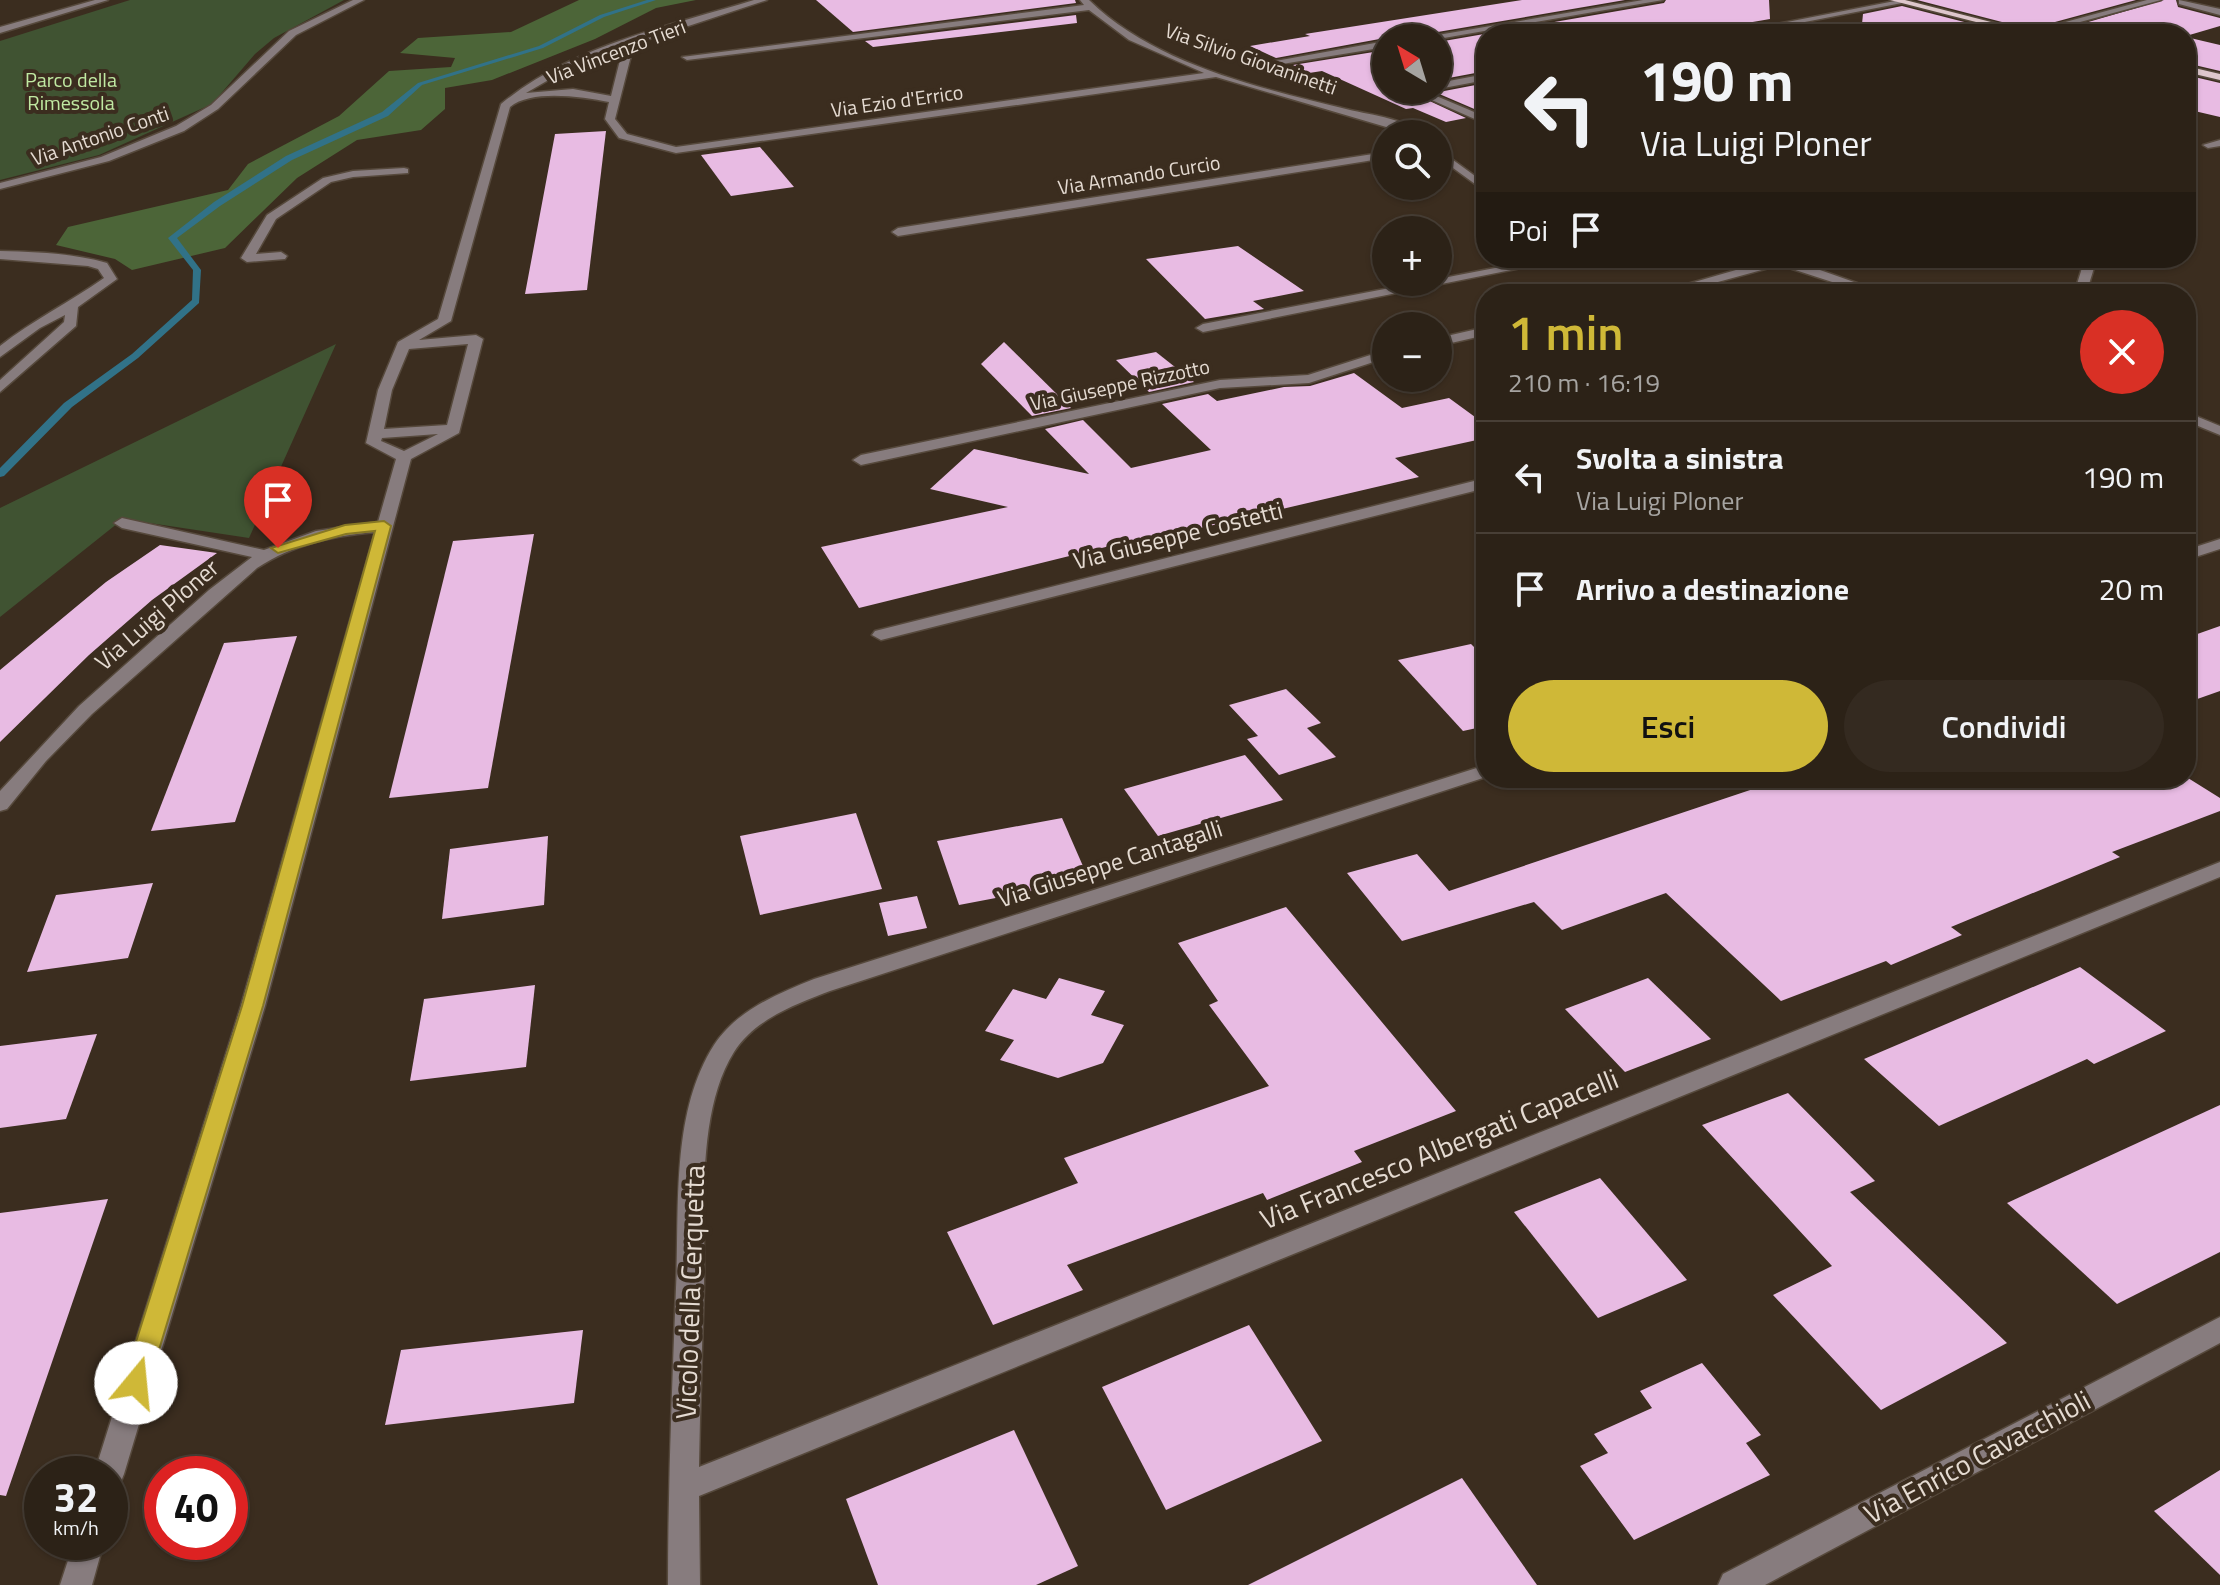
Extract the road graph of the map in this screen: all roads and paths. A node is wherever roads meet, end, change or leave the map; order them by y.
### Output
1 (104, 0) edge
2 (360, 0) edge
3 (763, 0) edge
4 (1659, 0) edge
5 (2157, 0) edge
6 (2184, 0) edge
7 (1898, 1) edge
8 (1086, 3) edge
9 (53, 6) dead end
10 (66, 12) junction
11 (2220, 12) edge
12 (1511, 24) edge
13 (1781, 24) edge
14 (1994, 24) edge
15 (2066, 24) edge
16 (0, 30) edge
17 (1476, 30) edge
18 (1452, 34) edge
19 (629, 44) junction
20 (1372, 46) edge
21 (687, 57) dead end
22 (1258, 65) dead end
23 (2196, 71) edge
24 (1217, 74) junction
25 (2220, 77) edge
26 (1476, 79) edge
27 (1452, 83) edge
28 (512, 98) junction
29 (615, 100) junction
30 (1447, 104) edge
31 (1476, 117) edge
32 (1379, 120) edge
33 (1372, 157) edge
34 (1452, 163) edge
35 (404, 171) dead end
36 (1476, 181) edge
37 (0, 186) edge
38 (898, 232) dead end
39 (0, 255) edge
40 (281, 256) dead end
41 (1513, 268) edge
42 (1748, 268) edge
43 (1801, 268) edge
44 (1693, 284) edge
45 (1851, 284) edge
46 (72, 306) junction
47 (444, 321) junction
48 (1203, 328) dead end
49 (1476, 333) edge
50 (476, 339) junction
51 (1452, 339) edge
52 (404, 345) junction
53 (0, 353) edge
54 (1372, 359) edge
55 (0, 388) edge
56 (2196, 420) edge
57 (453, 429) junction
58 (2220, 431) edge
59 (375, 434) junction
60 (404, 457) junction
61 (861, 460) dead end
62 (1476, 486) edge
63 (122, 523) dead end
64 (384, 526) junction
65 (2220, 544) edge
66 (2196, 552) edge
67 (266, 555) junction
68 (881, 635) dead end
69 (1476, 774) edge
70 (0, 805) edge
71 (2220, 869) edge
72 (755, 1017) joint
73 (2220, 1329) edge
74 (115, 1456) edge
75 (683, 1488) junction
76 (84, 1560) edge
77 (76, 1585) edge
78 (684, 1585) edge
79 (1734, 1585) edge

1 - 10 street
2 - 37 street, Via Antonio Conti
3 - 19 street, Via Vincenzo Tieri
4 - 12 street
5 - 15 street
6 - 11 street
7 - 13 street
7 - 14 main road
8 - 21 street
8 - 24 street, Via Silvio Giovaninetti
9 - 10 street
10 - 16 street
17 - 18 street
19 - 28 street, Via Vincenzo Tieri
19 - 29 street, Via Ezio d'Errico
20 - 22 street
23 - 25 main road
24 - 29 street, Via Ezio d'Errico
24 - 32 street, Via Silvio Giovaninetti
26 - 27 street
28 - 29 street
28 - 47 street
30 - 31 street
33 - 38 street, Via Armando Curcio
34 - 36 street
35 - 40 street
39 - 46 street
41 - 48 street
42 - 44 street
43 - 45 street
46 - 53 street
46 - 55 street
47 - 50 street
47 - 52 street
49 - 51 street
50 - 52 street
50 - 57 street
52 - 59 street
54 - 61 street, Via Giuseppe Rizzotto
56 - 58 street
57 - 59 street
57 - 60 street
59 - 60 street
60 - 64 street
62 - 68 street, Via Giuseppe Costetti
63 - 67 street
64 - 67 street, Via Luigi Ploner
64 - 74 street
65 - 66 street
67 - 70 street, Via Luigi Ploner
69 - 72 street, Via Giuseppe Cantagalli
71 - 75 street, Via Francesco Albergati Capacelli
72 - 75 street, Vicolo della Cerquetta
73 - 79 street, Via Enrico Cavacchioli
75 - 78 street, Vicolo della Cerquetta
76 - 77 street

